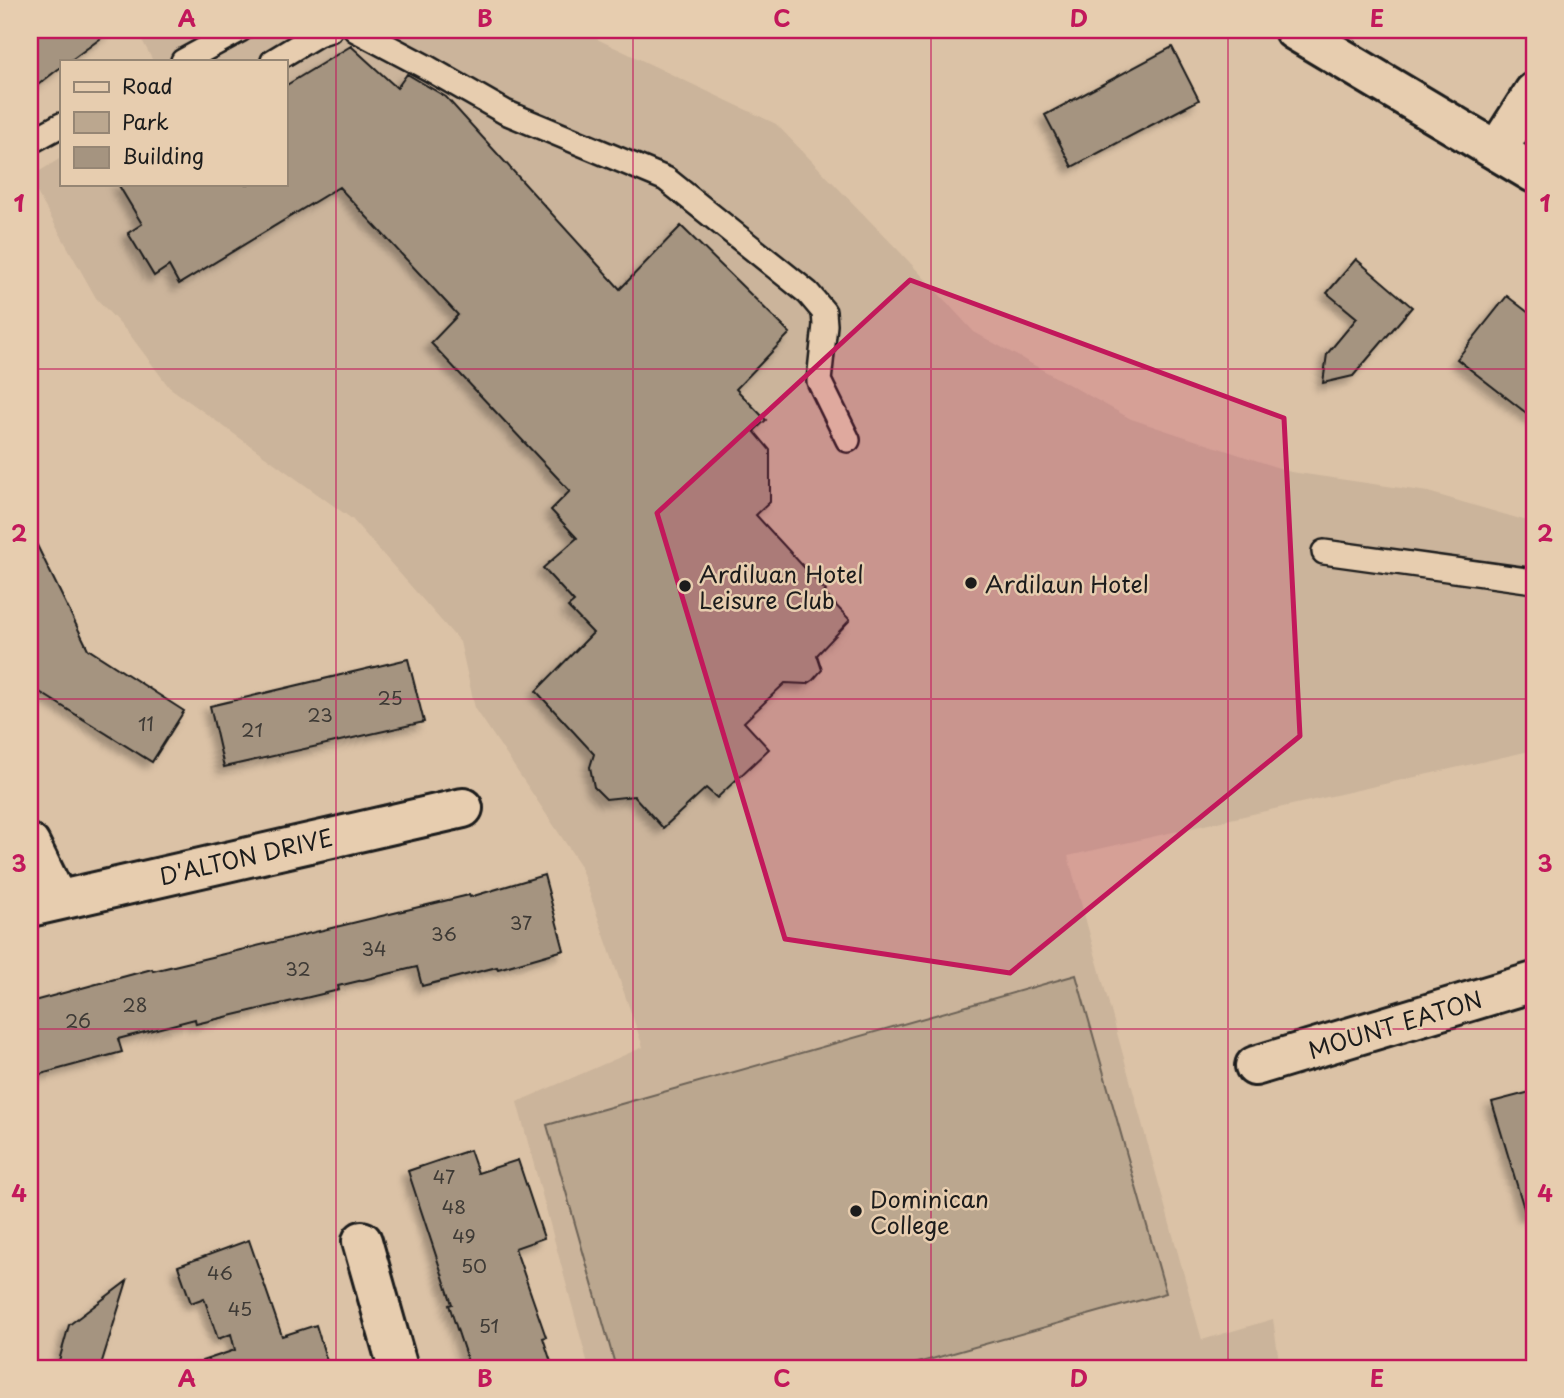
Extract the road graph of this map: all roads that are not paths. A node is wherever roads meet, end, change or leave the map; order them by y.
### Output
1 (240, 30) edge
2 (330, 30) edge
3 (356, 30) edge
4 (1294, 30) edge
5 (185, 60) edge
6 (275, 60) edge
7 (1534, 92) edge
8 (60, 126) edge
9 (30, 142) edge
10 (1497, 150) junction
11 (1534, 173) edge
12 (848, 440) dead end
13 (1324, 552) dead end
14 (1534, 581) edge
15 (463, 808) dead end
16 (30, 844) edge
17 (43, 903) edge
18 (1534, 982) edge
19 (1255, 1066) dead end
20 (362, 1241) dead end
21 (398, 1368) edge

1 - 5 lane
2 - 6 lane
3 - 12 lane
4 - 10 street
7 - 10 street
8 - 9 lane
10 - 11 street
13 - 14 lane
15 - 17 street, D'ALTON DRIVE
16 - 17 street
18 - 19 street, MOUNT EATON
20 - 21 street

